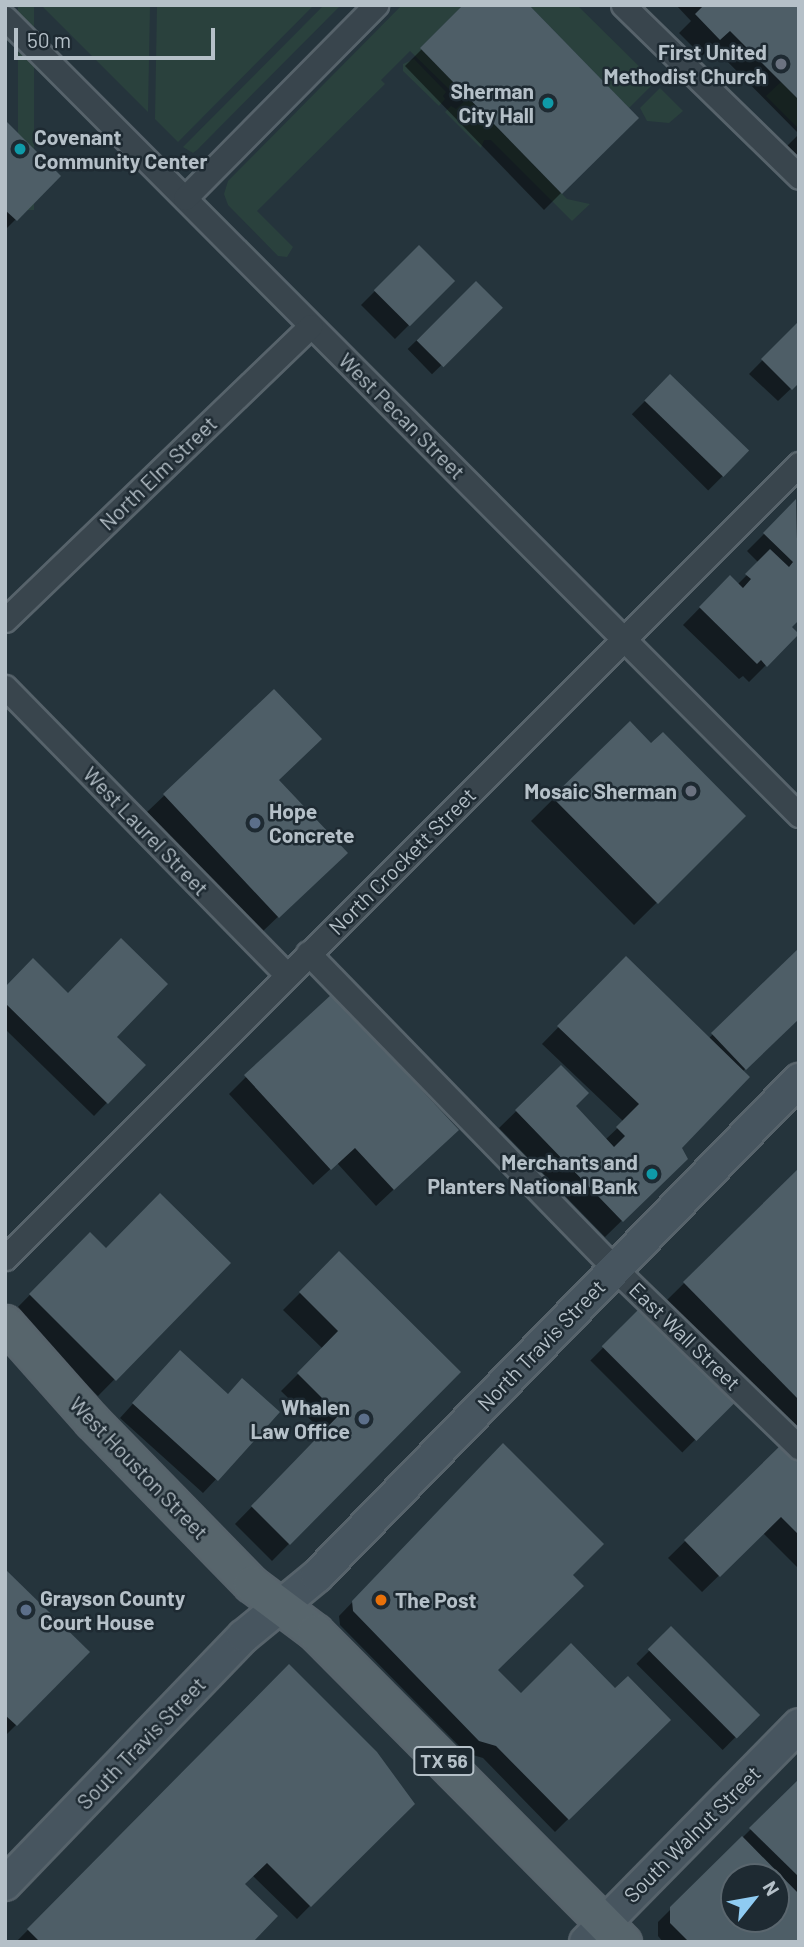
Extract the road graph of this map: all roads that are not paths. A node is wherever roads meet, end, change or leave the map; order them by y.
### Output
1 (376, 5) edge
2 (623, 5) edge
3 (5, 18) edge
4 (799, 177) edge
5 (185, 198) junction
6 (311, 326) junction
7 (799, 464) edge
8 (5, 620) edge
9 (626, 639) junction
10 (5, 687) edge
11 (799, 814) edge
12 (308, 953) junction
13 (286, 974) junction
14 (799, 1080) edge
15 (5, 1258) edge
16 (615, 1269) junction
17 (5, 1323) edge
18 (799, 1447) edge
19 (279, 1604) junction
20 (799, 1726) edge
21 (5, 1884) edge
22 (605, 1935) edge

1 - 5 street
2 - 4 street
3 - 5 street, West Pecan Street
5 - 6 street, West Pecan Street
6 - 8 street, North Elm Street
6 - 9 street, West Pecan Street
7 - 9 street, North Crockett Street
9 - 11 street, West Pecan Street
9 - 12 street, North Crockett Street
10 - 13 street, West Laurel Street
12 - 13 street, North Crockett Street
12 - 16 street, East Wall Street
13 - 15 street, North Crockett Street
14 - 16 main road, North Travis Street
16 - 18 street, East Wall Street
16 - 19 main road, North Travis Street
17 - 19 main road, West Houston Street / TX 56
19 - 21 main road, South Travis Street
19 - 22 main road, TX 56
20 - 22 main road, South Walnut Street

